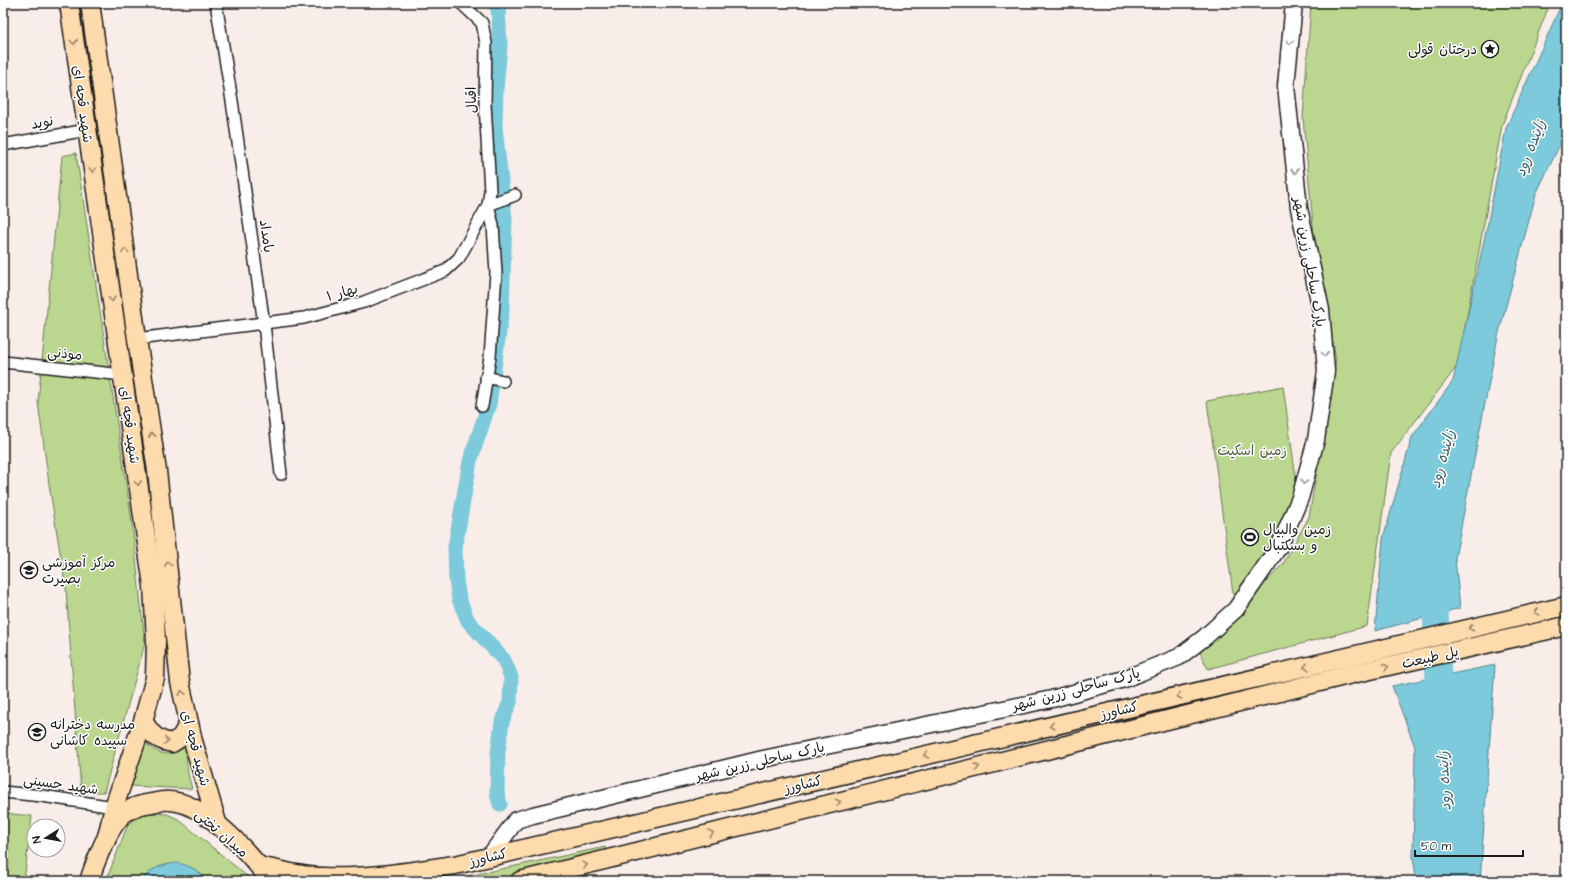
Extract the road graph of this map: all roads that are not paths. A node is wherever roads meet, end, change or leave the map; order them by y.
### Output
1 (69, 3) edge
2 (90, 3) edge
3 (216, 3) edge
4 (461, 3) edge
5 (1294, 3) edge
6 (87, 130) junction
7 (3, 145) edge
8 (515, 195) dead end
9 (488, 206) junction
10 (264, 324) junction
11 (137, 339) junction
12 (3, 362) edge
13 (123, 375) junction
14 (486, 377) junction
15 (503, 381) dead end
16 (482, 406) dead end
17 (281, 474) dead end
18 (1566, 606) edge
19 (1566, 626) edge
20 (1344, 658) joint
21 (1348, 676) joint
22 (143, 721) junction
23 (189, 723) junction
24 (3, 792) edge
25 (114, 807) junction
26 (218, 826) junction
27 (106, 841) junction
28 (489, 857) junction
29 (259, 866) junction
30 (89, 881) edge
31 (269, 881) edge
32 (520, 881) edge

1 -> 6 main road, شهید قجه ای
11 -> 2 main road, شهید قجه ای
3 - 10 street, بامداد
4 - 9 street, اقبال
5 -> 28 street, پارک ساحلی زرین شهر
6 - 7 street, نوید
6 -> 13 main road, شهید قجه ای
8 - 9 street
9 - 10 street, بهار ۱
9 - 14 street
10 - 11 street, بهار ۱
10 - 17 street, بامداد
23 -> 11 main road, شهید قجه ای
12 - 13 street, موذنی
13 -> 22 main road, شهید قجه ای
14 - 15 street
14 - 16 street
18 -> 20 main road, پل طبیعت
21 -> 19 main road, پل طبیعت
20 -> 28 main road, کشاورز
32 -> 21 main road, کشاورز
22 -> 23 main road
22 - 25 main road, شهید قجه ای
23 - 26 main road, شهید قجه ای
24 - 25 street, شهید حسینی
25 - 27 main road, شهید قجه ای
26 - 27 main road, میدان تختی
26 - 29 main road, میدان تختی
27 - 30 main road, میدان تختی
28 - 29 main road, کشاورز
29 - 31 main road, میدان تختی

